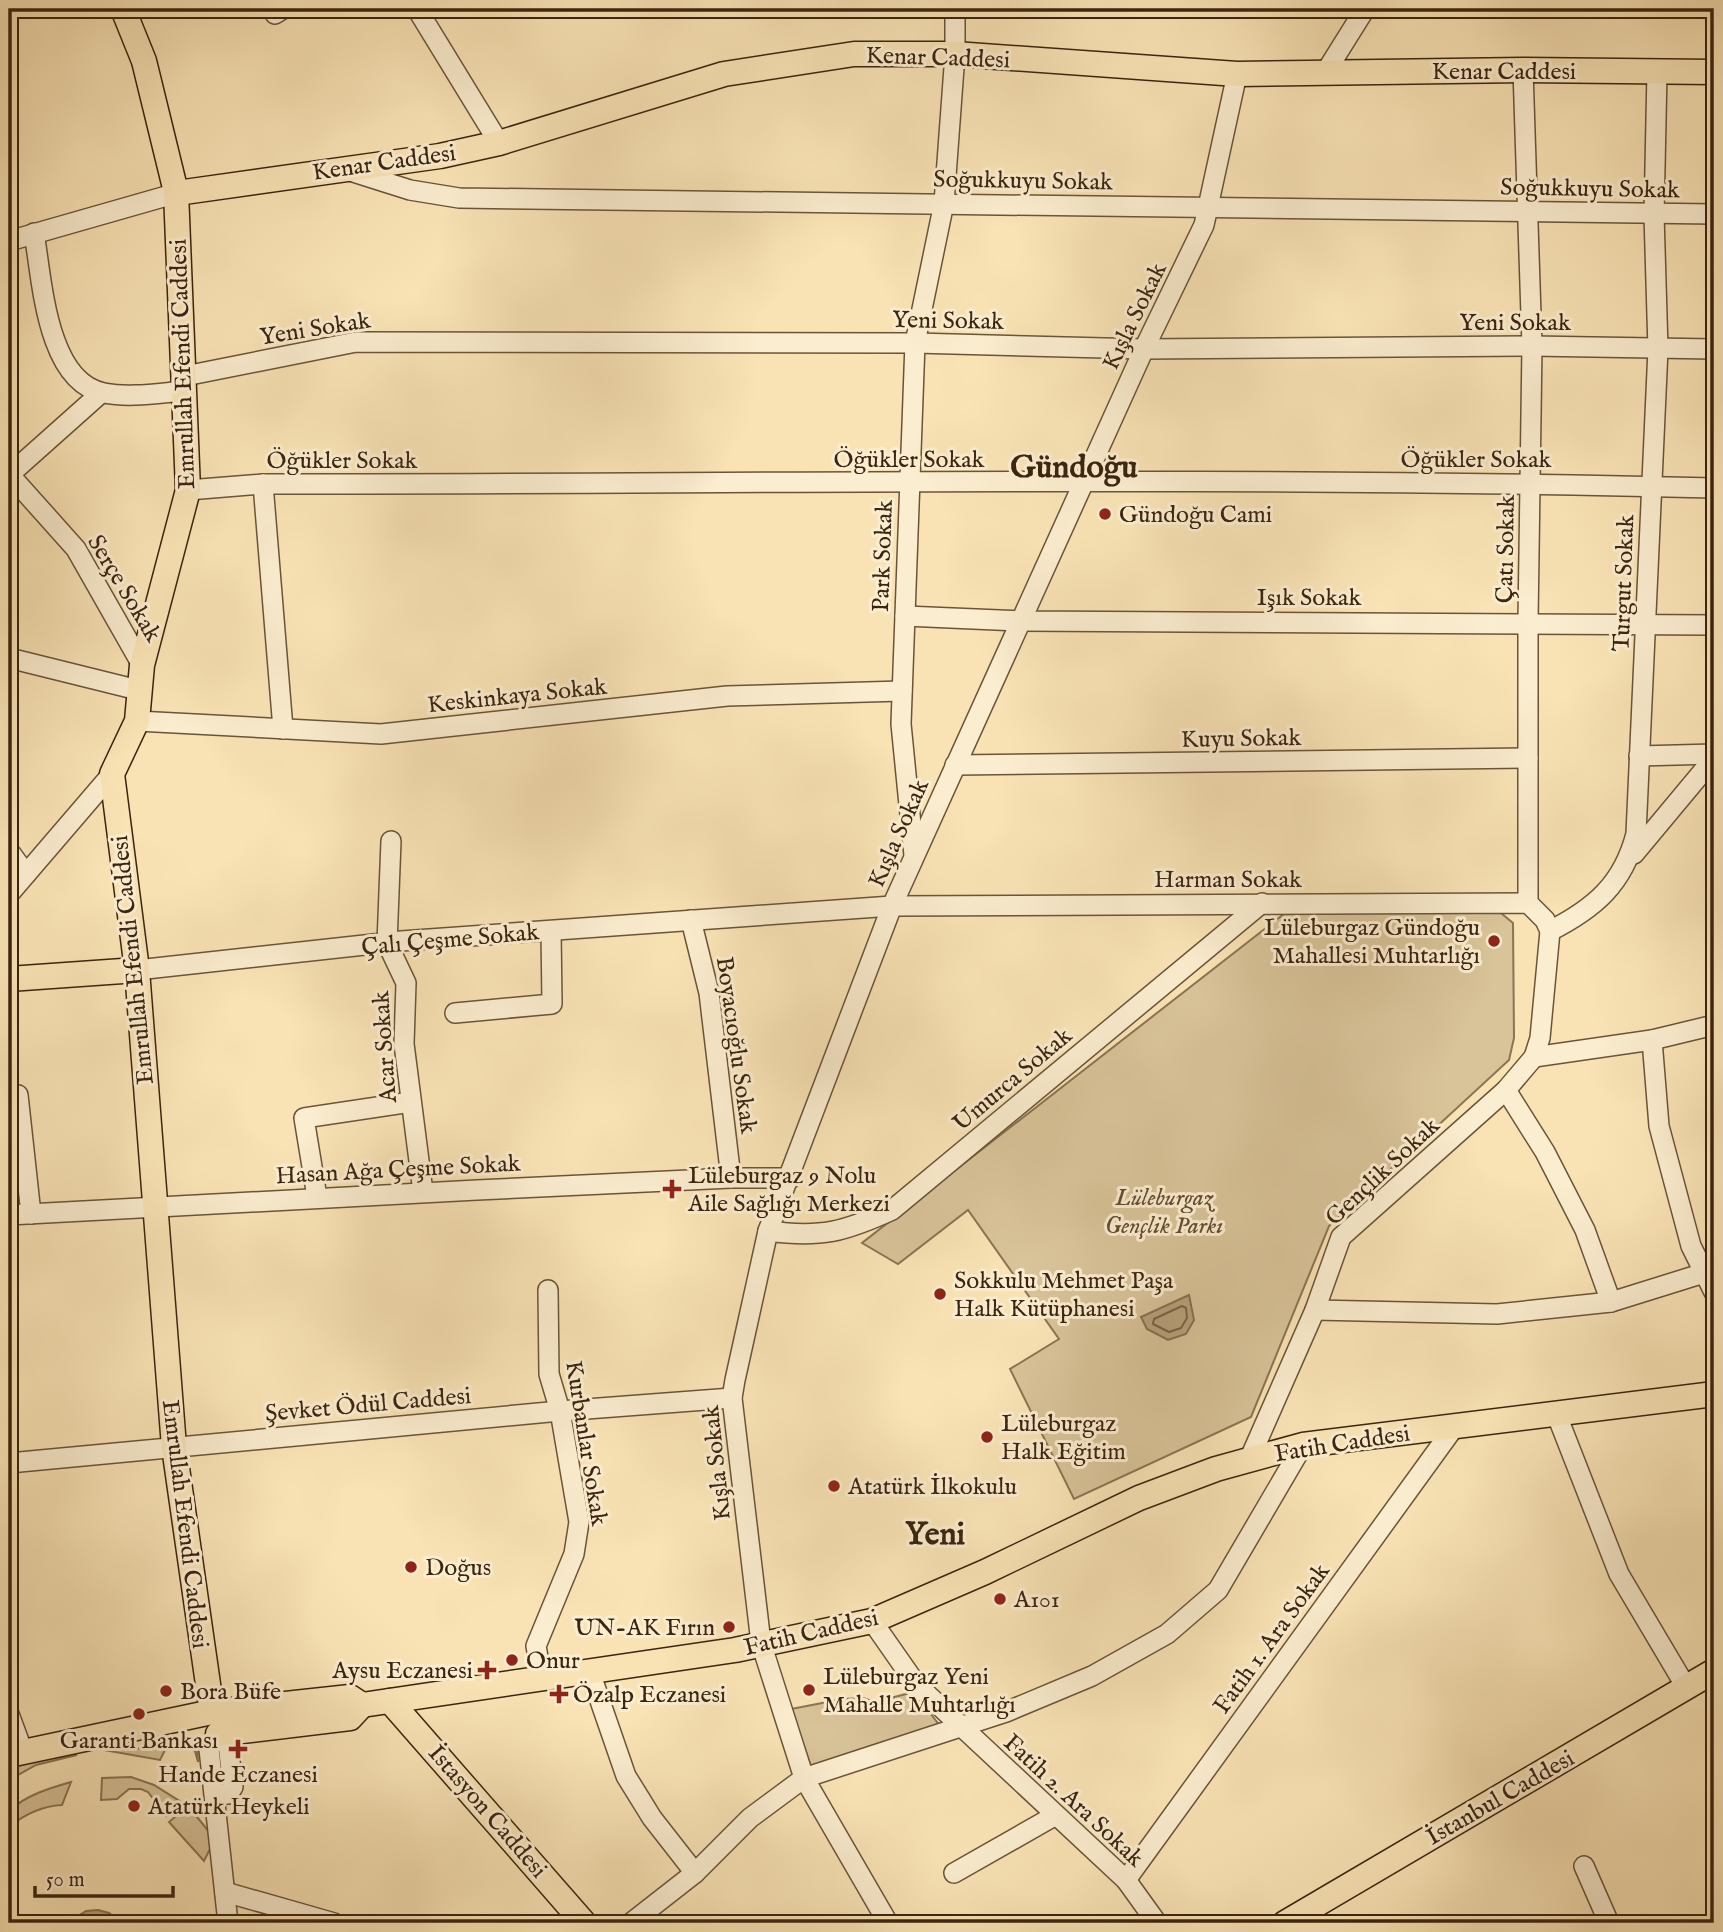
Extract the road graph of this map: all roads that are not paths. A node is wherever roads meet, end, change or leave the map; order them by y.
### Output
1 (123, 9) edge
2 (417, 9) edge
3 (955, 9) edge
4 (1365, 9) edge
5 (955, 54) junction
6 (1523, 70) junction
7 (1657, 72) junction
8 (1714, 72) edge
9 (1325, 73) junction
10 (1237, 74) junction
11 (499, 143) junction
12 (335, 170) junction
13 (177, 194) junction
14 (944, 203) junction
15 (1208, 207) junction
16 (1529, 210) junction
17 (1714, 214) edge
18 (1654, 215) junction
19 (34, 233) junction
20 (9, 241) edge
21 (915, 343) junction
22 (1532, 346) junction
23 (1144, 349) junction
24 (1658, 349) junction
25 (1714, 349) edge
26 (185, 384) junction
27 (101, 393) junction
28 (9, 475) edge
29 (1083, 483) junction
30 (263, 484) junction
31 (909, 484) junction
32 (1530, 484) junction
33 (1651, 487) junction
34 (1714, 488) edge
35 (188, 490) junction
36 (905, 616) junction
37 (1021, 621) junction
38 (1528, 621) junction
39 (1647, 623) junction
40 (1714, 625) edge
41 (9, 657) edge
42 (142, 665) junction
43 (138, 690) junction
44 (902, 691) junction
45 (137, 721) junction
46 (283, 729) junction
47 (1639, 756) junction
48 (1714, 756) edge
49 (1528, 758) junction
50 (955, 765) junction
51 (112, 774) junction
52 (391, 841) dead end
53 (9, 851) edge
54 (914, 856) junction
55 (1629, 859) junction
56 (26, 874) junction
57 (9, 894) edge
58 (1262, 903) junction
59 (1528, 903) junction
60 (892, 906) junction
61 (691, 920) junction
62 (551, 931) junction
63 (1550, 931) junction
64 (387, 943) junction
65 (137, 970) junction
66 (9, 979) edge
67 (455, 1013) dead end
68 (1714, 1025) edge
69 (1652, 1040) junction
70 (1534, 1058) junction
71 (1506, 1090) junction
72 (18, 1095) dead end
73 (411, 1102) junction
74 (731, 1178) junction
75 (791, 1178) junction
76 (423, 1192) junction
77 (317, 1198) junction
78 (153, 1208) junction
79 (31, 1214) junction
80 (9, 1215) edge
81 (768, 1231) junction
82 (1704, 1273) junction
83 (548, 1290) dead end
84 (1714, 1292) edge
85 (1611, 1301) junction
86 (1315, 1310) junction
87 (1714, 1394) edge
88 (732, 1398) junction
89 (560, 1410) junction
90 (1556, 1413) junction
91 (1455, 1426) junction
92 (1303, 1445) junction
93 (174, 1447) junction
94 (1249, 1460) junction
95 (9, 1463) edge
96 (872, 1621) junction
97 (761, 1643) junction
98 (1714, 1671) edge
99 (590, 1672) junction
100 (542, 1679) junction
101 (1686, 1687) junction
102 (390, 1701) junction
103 (9, 1714) edge
104 (215, 1723) junction
105 (961, 1727) junction
106 (16, 1754) edge
107 (804, 1778) junction
108 (1056, 1815) junction
109 (1584, 1866) dead end
110 (695, 1872) junction
111 (954, 1873) dead end
112 (1126, 1880) junction
113 (225, 1892) junction
114 (228, 1923) edge
115 (334, 1923) edge
116 (584, 1923) edge
117 (631, 1923) edge
118 (888, 1923) edge
119 (1157, 1923) edge
120 (1285, 1923) edge
121 (1609, 1923) edge

1 - 13 main road, Emrullah Efendi Caddesi
2 - 11 street
3 - 5 street, Park Sokak
4 - 9 street
5 - 10 main road, Kenar Caddesi
5 - 11 main road, Kenar Caddesi
5 - 14 street, Park Sokak
6 - 7 main road, Kenar Caddesi
6 - 9 main road, Kenar Caddesi
6 - 16 street, Çatı Sokak
7 - 8 main road, Kenar Caddesi
7 - 18 street, Turgut Sokak
9 - 10 main road, Kenar Caddesi
10 - 15 street, Kışla Sokak
11 - 12 main road, Kenar Caddesi
12 - 13 main road, Kenar Caddesi
12 - 14 street, Soğukkuyu Sokak
13 - 19 street
13 - 26 main road, Emrullah Efendi Caddesi
14 - 15 street, Soğukkuyu Sokak
14 - 21 street, Park Sokak
15 - 16 street, Soğukkuyu Sokak
15 - 23 street, Kışla Sokak
16 - 18 street, Soğukkuyu Sokak
16 - 22 street, Çatı Sokak
17 - 18 street, Soğukkuyu Sokak
18 - 24 street, Turgut Sokak
19 - 20 street
19 - 27 street
21 - 23 street, Yeni Sokak
21 - 26 street, Yeni Sokak
21 - 31 street, Park Sokak
22 - 23 street, Yeni Sokak
22 - 24 street, Yeni Sokak
22 - 32 street, Çatı Sokak
23 - 29 street, Kışla Sokak
24 - 25 street, Yeni Sokak
24 - 33 street, Turgut Sokak
26 - 27 street, Yeni Sokak
26 - 35 main road, Emrullah Efendi Caddesi
27 - 28 street
28 - 42 street, Serçe Sokak
29 - 31 street, Öğükler Sokak
29 - 32 street, Öğükler Sokak
29 - 37 street, Kışla Sokak
30 - 31 street, Öğükler Sokak
30 - 35 street, Öğükler Sokak
30 - 46 street
31 - 36 street, Park Sokak
32 - 33 street, Öğükler Sokak
32 - 38 street, Çatı Sokak
33 - 34 street, Öğükler Sokak
33 - 39 street, Turgut Sokak
35 - 42 main road, Emrullah Efendi Caddesi
36 - 37 street, Işık Sokak
36 - 44 street, Park Sokak
37 - 38 street, Işık Sokak
37 - 50 street, Kışla Sokak
38 - 39 street, Işık Sokak
38 - 49 street, Çatı Sokak
39 - 40 street, Işık Sokak
39 - 47 street, Turgut Sokak
41 - 43 street
42 - 43 main road, Emrullah Efendi Caddesi
43 - 45 main road, Emrullah Efendi Caddesi
44 - 46 street, Keskinkaya Sokak
44 - 54 street, Park Sokak
45 - 46 street, Keskinkaya Sokak
45 - 51 main road, Emrullah Efendi Caddesi
47 - 48 street
47 - 55 street, Turgut Sokak
48 - 55 street
49 - 50 street, Kuyu Sokak
49 - 59 street, Çatı Sokak
50 - 54 street, Kışla Sokak
51 - 56 street
51 - 65 main road, Emrullah Efendi Caddesi
52 - 64 street
53 - 56 street
54 - 60 street, Kışla Sokak
55 - 63 street, Turgut Sokak
56 - 57 street
58 - 59 street, Harman Sokak
58 - 60 street, Harman Sokak
58 - 81 street, Umurca Sokak
59 - 63 street
60 - 61 street, Çalı Çeşme Sokak
60 - 75 street, Kışla Sokak
61 - 62 street, Çalı Çeşme Sokak
61 - 74 street, Boyacıoğlu Sokak
62 - 64 street, Çalı Çeşme Sokak
62 - 67 street
63 - 70 street
64 - 65 street, Çalı Çeşme Sokak
64 - 73 street, Acar Sokak
65 - 66 main road, Çalı Çeşme Sokak
65 - 78 main road, Emrullah Efendi Caddesi
68 - 69 street
69 - 70 street
69 - 82 street
70 - 71 street, Gençlik Sokak
71 - 85 street
71 - 86 street, Gençlik Sokak
72 - 79 street
73 - 76 street, Acar Sokak
73 - 77 street
74 - 75 street, Hasan Ağa Çeşme Sokak
74 - 76 street, Hasan Ağa Çeşme Sokak
75 - 81 street, Kışla Sokak
76 - 77 street, Hasan Ağa Çeşme Sokak
77 - 78 street, Hasan Ağa Çeşme Sokak
78 - 79 street, Hasan Ağa Çeşme Sokak
78 - 93 main road, Emrullah Efendi Caddesi
79 - 80 street, Hasan Ağa Çeşme Sokak
81 - 88 street, Kışla Sokak
82 - 84 street
82 - 85 street
83 - 89 street, Kurbanlar Sokak
85 - 86 street
86 - 94 street, Gençlik Sokak
87 - 90 main road, Fatih Caddesi
88 - 89 street, Şevket Ödül Caddesi
88 - 97 street, Kışla Sokak
89 - 93 street, Şevket Ödül Caddesi
89 - 100 street, Kurbanlar Sokak
90 - 91 main road, Fatih Caddesi
90 - 101 street
91 - 92 main road, Fatih Caddesi
91 - 112 street, Fatih 1. Ara Sokak
92 - 94 main road, Fatih Caddesi
92 - 105 street
93 - 95 street, Şevket Ödül Caddesi
93 - 104 main road, Emrullah Efendi Caddesi
94 - 96 main road, Fatih Caddesi
96 - 97 main road, Fatih Caddesi
96 - 105 street, Fatih 2. Ara Sokak
97 - 99 main road, Fatih Caddesi
97 - 107 street, Kışla Sokak
98 - 101 main road, İstanbul Caddesi
99 - 100 main road, Fatih Caddesi
99 - 110 street
100 - 102 main road, Fatih Caddesi
101 - 120 main road, İstanbul Caddesi
102 - 104 main road, Fatih Caddesi
102 - 116 main road, İstasyon Caddesi
103 - 106 street
104 - 106 main road, Fatih Caddesi
104 - 113 street, Emrullah Efendi Caddesi
105 - 107 street
105 - 108 street, Fatih 2. Ara Sokak
107 - 110 street
107 - 118 street, Kışla Sokak
108 - 111 street
108 - 112 street, Fatih 2. Ara Sokak
109 - 121 street
110 - 117 street
112 - 119 street, Fatih 2. Ara Sokak
113 - 114 street, Emrullah Efendi Caddesi
113 - 115 street

